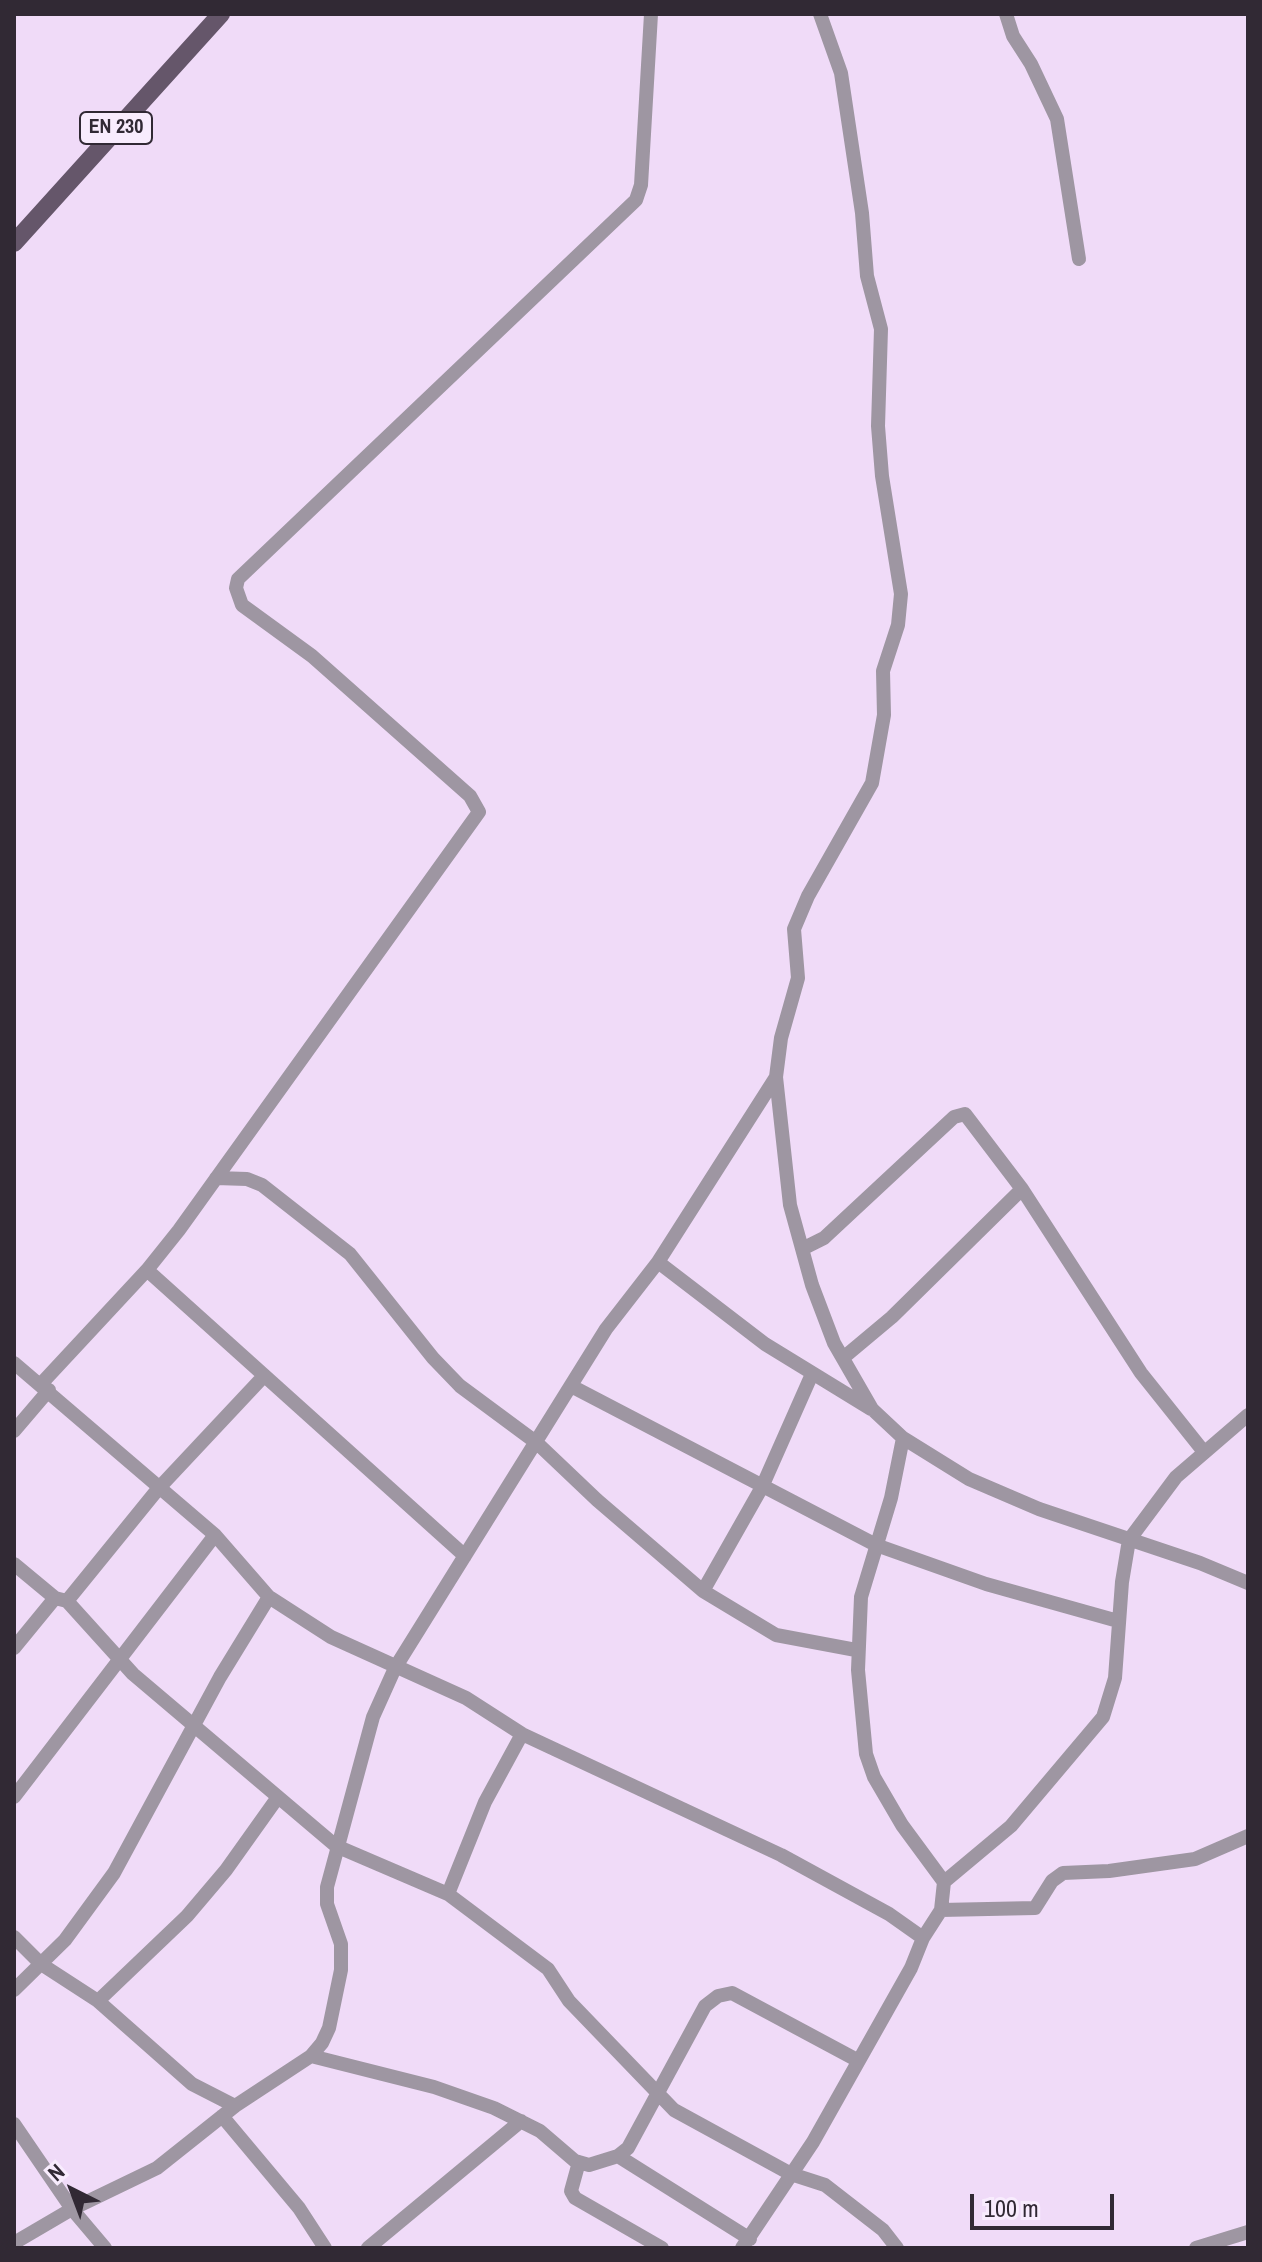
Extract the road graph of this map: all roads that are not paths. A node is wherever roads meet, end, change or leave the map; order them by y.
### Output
1 (221, 14) edge
2 (651, 14) edge
3 (820, 14) edge
4 (1006, 14) edge
5 (14, 243) edge
6 (1079, 259) dead end
7 (776, 1077) junction
8 (216, 1178) junction
9 (1022, 1189) junction
10 (802, 1249) junction
11 (658, 1262) junction
12 (147, 1270) junction
13 (843, 1358) junction
14 (14, 1363) edge
15 (812, 1374) junction
16 (263, 1377) junction
17 (45, 1387) junction
18 (573, 1387) junction
19 (872, 1409) junction
20 (1248, 1415) edge
21 (14, 1431) edge
22 (903, 1438) junction
23 (537, 1443) junction
24 (1204, 1452) junction
25 (762, 1487) junction
26 (158, 1489) junction
27 (215, 1535) junction
28 (1129, 1540) junction
29 (876, 1545) junction
30 (465, 1556) junction
31 (14, 1564) edge
32 (1248, 1583) edge
33 (703, 1591) junction
34 (269, 1597) junction
35 (61, 1600) junction
36 (1118, 1621) junction
37 (14, 1648) edge
38 (856, 1650) junction
39 (119, 1656) junction
40 (395, 1668) junction
41 (194, 1727) junction
42 (522, 1734) junction
43 (14, 1797) edge
44 (278, 1797) junction
45 (1248, 1836) edge
46 (336, 1846) junction
47 (944, 1882) junction
48 (448, 1894) junction
49 (941, 1910) junction
50 (14, 1937) edge
51 (923, 1938) junction
52 (41, 1964) junction
53 (14, 1990) edge
54 (98, 2001) junction
55 (311, 2056) junction
56 (857, 2060) junction
57 (658, 2092) junction
58 (235, 2106) junction
59 (674, 2110) junction
60 (647, 2113) junction
61 (222, 2116) junction
62 (521, 2121) junction
63 (14, 2124) edge
64 (618, 2156) junction
65 (579, 2162) junction
66 (791, 2174) junction
67 (72, 2209) junction
68 (1248, 2232) edge
69 (14, 2243) edge
70 (746, 2244) edge
71 (105, 2248) edge
72 (325, 2248) edge
73 (368, 2248) edge
74 (662, 2248) edge
75 (897, 2248) edge
76 (1196, 2248) edge

1 - 5 main road, EN 230
2 - 8 street
3 - 7 street
4 - 6 street
7 - 10 street
7 - 11 street
8 - 12 street
8 - 23 street
9 - 10 street
9 - 13 street
9 - 24 street
10 - 13 street
11 - 15 street
11 - 18 street
12 - 16 street
12 - 17 street
13 - 19 street
14 - 17 street
15 - 19 street
15 - 25 street
16 - 26 street
16 - 30 street
17 - 21 street
17 - 26 street
18 - 23 street
18 - 25 street
19 - 22 street
20 - 24 street
22 - 28 street
22 - 29 street
23 - 30 street
23 - 33 street
24 - 28 street
25 - 29 street
25 - 33 street
26 - 27 street
26 - 35 street
27 - 34 street
27 - 39 street
28 - 32 street
28 - 36 street
29 - 36 street
29 - 38 street
30 - 40 street
31 - 35 street
33 - 38 street
34 - 40 street
34 - 41 street
35 - 37 street
35 - 39 street
36 - 47 street
38 - 47 street
39 - 41 street
39 - 43 street
40 - 42 street
40 - 46 street
41 - 44 street
41 - 52 street
42 - 48 street
42 - 51 street
44 - 46 street
44 - 54 street
45 - 49 street
46 - 48 street
46 - 55 street
47 - 49 street
48 - 57 street
49 - 51 street
50 - 52 street
51 - 56 street
52 - 53 street
52 - 54 street
54 - 58 street
55 - 58 street
55 - 62 street
56 - 57 street
56 - 66 street
57 - 59 street
57 - 60 street
58 - 61 street
59 - 60 street
59 - 66 street
60 - 64 street
61 - 67 street
61 - 72 street
62 - 65 street
62 - 73 street
63 - 67 street
64 - 65 street
64 - 70 street
65 - 74 street
66 - 70 street
66 - 75 street
67 - 69 street
67 - 71 street
68 - 76 street

